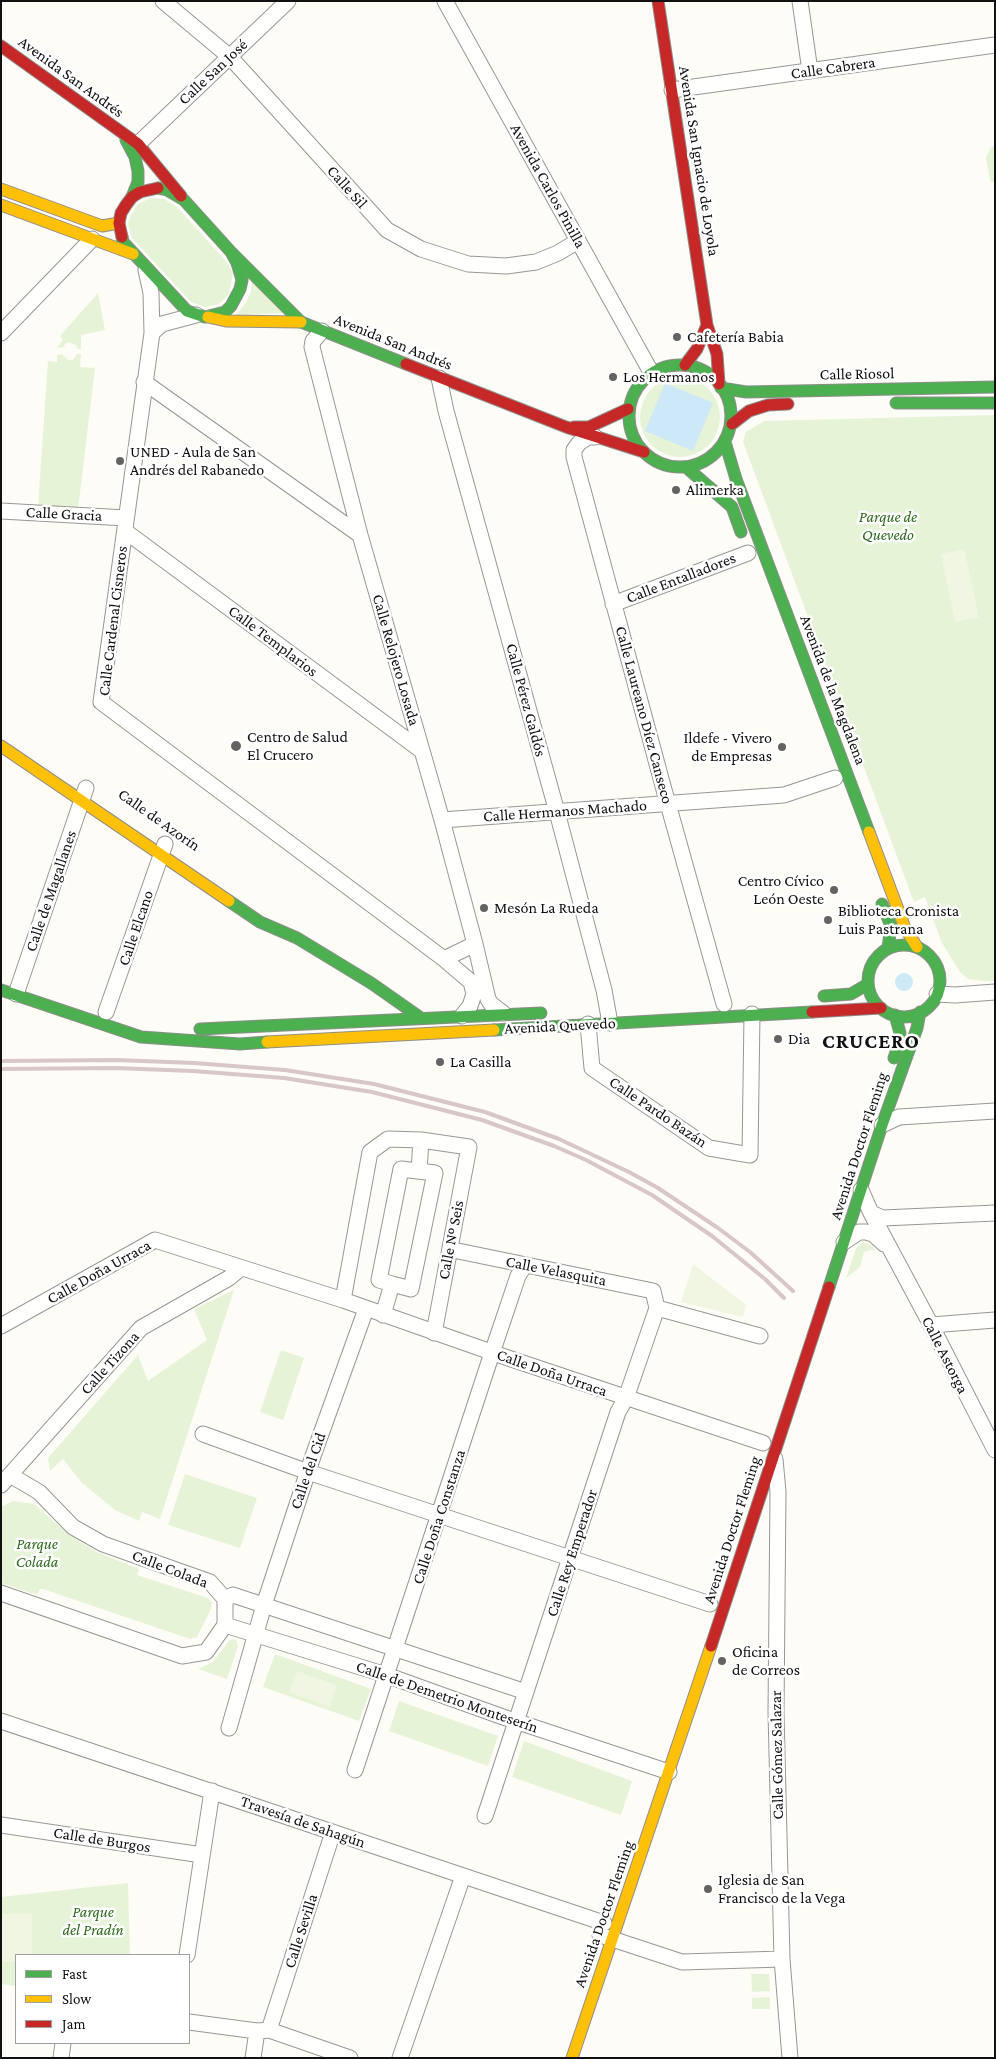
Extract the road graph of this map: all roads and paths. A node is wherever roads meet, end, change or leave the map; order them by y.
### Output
1 (163, 1) edge
2 (445, 1) edge
3 (658, 1) edge
4 (800, 1) edge
5 (277, 5) edge
6 (995, 45) edge
7 (1, 46) edge
8 (230, 57) junction
9 (810, 71) junction
10 (672, 90) junction
11 (122, 133) junction
12 (138, 144) junction
13 (1, 189) edge
14 (132, 197) junction
15 (184, 200) junction
16 (1, 205) edge
17 (119, 223) junction
18 (92, 239) junction
19 (578, 241) junction
20 (231, 252) junction
21 (133, 254) junction
22 (144, 266) junction
23 (200, 316) junction
24 (301, 322) junction
25 (707, 325) junction
26 (322, 331) junction
27 (152, 333) junction
28 (1, 334) edge
29 (685, 365) junction
30 (651, 372) junction
31 (439, 378) junction
32 (144, 382) junction
33 (720, 386) junction
34 (995, 387) edge
35 (995, 403) edge
36 (800, 404) dead end
37 (884, 404) dead end
38 (628, 409) junction
39 (732, 424) junction
40 (566, 428) junction
41 (594, 437) junction
42 (725, 442) junction
43 (644, 452) junction
44 (686, 467) junction
45 (1, 511) edge
46 (126, 524) junction
47 (360, 535) junction
48 (750, 557) joint
49 (613, 604) junction
50 (1, 746) edge
51 (422, 751) junction
52 (835, 778) dead end
53 (85, 791) junction
54 (668, 804) junction
55 (557, 812) junction
56 (442, 820) junction
57 (142, 828) dead end
58 (164, 850) junction
59 (880, 897) dead end
60 (476, 944) junction
61 (916, 947) junction
62 (888, 948) junction
63 (444, 959) junction
64 (348, 970) junction
65 (868, 984) junction
66 (16, 985) edge
67 (995, 992) edge
68 (486, 993) junction
69 (937, 994) junction
70 (814, 997) dead end
71 (371, 998) dead end
72 (724, 1004) dead end
73 (881, 1008) junction
74 (106, 1012) dead end
75 (920, 1012) junction
76 (503, 1013) junction
77 (553, 1013) dead end
78 (608, 1014) junction
79 (752, 1014) junction
80 (470, 1015) junction
81 (895, 1015) junction
82 (421, 1018) junction
83 (396, 1019) junction
84 (363, 1021) junction
85 (588, 1024) junction
86 (157, 1027) dead end
87 (453, 1032) junction
88 (411, 1034) junction
89 (995, 1111) edge
90 (882, 1125) junction
91 (421, 1140) junction
92 (858, 1162) dead end
93 (419, 1171) junction
94 (861, 1190) junction
95 (871, 1213) junction
96 (995, 1213) edge
97 (844, 1242) junction
98 (458, 1251) dead end
99 (896, 1259) junction
100 (525, 1265) junction
101 (241, 1268) junction
102 (392, 1284) junction
103 (654, 1290) joint
104 (343, 1300) junction
105 (366, 1308) junction
106 (657, 1308) junction
107 (383, 1315) junction
108 (995, 1320) edge
109 (932, 1325) junction
110 (1, 1326) edge
111 (434, 1333) junction
112 (760, 1336) dead end
113 (492, 1353) junction
114 (626, 1398) junction
115 (203, 1434) dead end
116 (766, 1446) junction
117 (995, 1450) edge
118 (308, 1472) junction
119 (6, 1480) edge
120 (439, 1515) junction
121 (571, 1559) junction
122 (1, 1593) edge
123 (225, 1598) junction
124 (710, 1604) dead end
125 (264, 1605) junction
126 (225, 1625) junction
127 (254, 1634) junction
128 (395, 1648) junction
129 (386, 1675) junction
130 (526, 1692) junction
131 (1, 1721) edge
132 (517, 1722) junction
133 (229, 1728) dead end
134 (659, 1767) junction
135 (355, 1770) dead end
136 (212, 1791) junction
137 (485, 1816) dead end
138 (1, 1825) edge
139 (333, 1832) junction
140 (202, 1856) junction
141 (463, 1876) junction
142 (604, 1931) junction
143 (187, 1954) edge
144 (782, 1960) junction
145 (190, 2022) edge
146 (263, 2030) junction
147 (63, 2044) edge
148 (61, 2058) edge
149 (253, 2058) edge
150 (350, 2058) edge
151 (400, 2058) edge
152 (572, 2058) edge
153 (790, 2058) edge

1 - 8 street, Calle Sil
2 - 19 street, Avenida Carlos Pinilla
3 - 10 main road, Avenida San Ignacio de Loyola
4 - 9 street
5 - 8 street, Calle San José
6 - 9 street, Calle Cabrera
7 - 11 main road, Avenida San Andrés
8 - 12 street, Calle San José
8 - 19 street, Calle Sil
9 - 10 street, Calle Cabrera
10 - 25 main road, Avenida San Ignacio de Loyola
11 - 12 main road, Avenida San Andrés
11 - 14 main road, Avenida San Andrés
12 - 15 main road, Avenida San Andrés
13 - 17 main road
14 - 15 main road
14 - 17 main road, Avenida San Andrés
15 - 20 main road, Avenida San Andrés
16 - 18 main road
17 - 21 main road
18 - 21 main road
18 - 28 street
19 - 30 street, Avenida Carlos Pinilla
20 - 23 main road
20 - 24 main road, Avenida San Andrés
21 - 22 main road
22 - 23 main road
22 - 27 street, Calle Cardenal Cisneros
23 - 24 main road
23 - 27 street
24 - 26 main road, Avenida San Andrés
25 - 29 main road
25 - 33 main road, Avenida San Ignacio de Loyola
26 - 31 main road, Avenida San Andrés
26 - 47 street, Calle Relojero Losada
27 - 32 street, Calle Cardenal Cisneros
29 - 30 main road
29 - 33 main road
30 - 38 main road
31 - 40 main road, Avenida San Andrés
31 - 55 street, Calle Pérez Galdós
32 - 46 street, Calle Cardenal Cisneros
32 - 47 street
33 - 34 main road, Calle Riosol
33 - 39 main road
35 - 37 main road, Calle Riosol
36 - 39 main road
38 - 40 main road, Avenida San Andrés
38 - 43 main road
39 - 42 main road
40 - 41 main road, Avenida San Andrés
41 - 43 main road, Avenida San Andrés
41 - 49 street, Calle Laureano Díez Canseco
42 - 44 main road
42 - 61 main road, Avenida de la Magdalena
43 - 44 main road
44 - 48 main road
45 - 46 street, Calle Gracia
46 - 51 street, Calle Templarios
46 - 63 street, Calle Cardenal Cisneros
47 - 51 street, Calle Relojero Losada
48 - 49 street, Calle Entalladores
49 - 54 street, Calle Laureano Díez Canseco
50 - 53 main road, Calle de Azorín
51 - 56 street, Calle Relojero Losada
52 - 54 street, Calle Hermanos Machado
53 - 58 main road, Calle de Azorín
53 - 66 street, Calle de Magallanes
54 - 55 street, Calle Hermanos Machado
54 - 72 street, Calle Laureano Díez Canseco
55 - 56 street, Calle Hermanos Machado
55 - 78 street, Calle Pérez Galdós
56 - 60 street, Calle Relojero Losada
57 - 58 main road, Calle de Azorín
58 - 64 main road, Calle de Azorín
58 - 74 street, Calle Elcano
59 - 62 main road
60 - 63 street
60 - 68 street, Calle Relojero Losada
61 - 62 main road
61 - 69 main road
62 - 65 main road
63 - 80 street, Calle Cardenal Cisneros
64 - 71 main road, Calle de Azorín
64 - 82 main road, Calle de Azorín
65 - 70 main road
65 - 73 main road
66 - 88 main road, Avenida Quevedo
67 - 69 street
68 - 76 street, Calle Relojero Losada
68 - 80 street
69 - 75 main road
73 - 79 main road, Avenida Quevedo
73 - 81 main road
75 - 81 main road
75 - 90 main road, Avenida Doctor Fleming
76 - 77 main road, Avenida Quevedo
76 - 80 main road, Avenida Quevedo
78 - 79 main road, Avenida Quevedo
78 - 85 main road, Avenida Quevedo
79 - 85 street, Calle Pardo Bazán
80 - 82 main road, Avenida Quevedo
80 - 87 main road
81 - 92 main road, Avenida Doctor Fleming
82 - 83 main road, Avenida Quevedo
83 - 84 main road, Avenida Quevedo
83 - 84 main road
83 - 88 main road
84 - 86 main road, Avenida Quevedo
85 - 87 main road, Avenida Quevedo
87 - 88 main road, Avenida Quevedo
89 - 90 street
90 - 94 main road, Avenida Doctor Fleming
91 - 93 street
91 - 104 street
91 - 111 street, Calle Nº Seis
93 - 102 street
93 - 102 street
94 - 95 street, Calle Astorga
94 - 97 main road, Avenida Doctor Fleming
95 - 96 street
95 - 99 street, Calle Astorga
97 - 99 street, Calle Astorga
97 - 116 main road, Avenida Doctor Fleming
98 - 100 street, Calle Velasquita
99 - 109 street, Calle Astorga
100 - 103 street, Calle Velasquita
100 - 113 street, Calle Doña Constanza
101 - 104 street, Calle Doña Urraca
101 - 110 street, Calle Doña Urraca
101 - 119 street, Calle Tizona
102 - 107 street
103 - 106 street, Calle Rey Emperador
104 - 105 street, Calle Doña Urraca
105 - 107 street, Calle Doña Urraca
105 - 118 street, Calle del Cid
106 - 112 street
106 - 114 street, Calle Rey Emperador
107 - 111 street, Calle Doña Urraca
108 - 109 street
109 - 117 street, Calle Astorga
111 - 113 street, Calle Doña Urraca
113 - 114 street, Calle Doña Urraca
113 - 120 street, Calle Doña Constanza
114 - 116 street, Calle Doña Urraca
114 - 121 street, Calle Rey Emperador
115 - 118 street
116 - 134 main road, Avenida Doctor Fleming
116 - 144 street, Calle Gómez Salazar
118 - 120 street
118 - 125 street, Calle del Cid
119 - 123 street, Calle Colada
120 - 121 street
120 - 128 street, Calle Doña Constanza
121 - 124 street
121 - 130 street, Calle Rey Emperador
122 - 126 street
123 - 125 street, Calle de Demetrio Monteserín
123 - 126 street, Calle Colada
125 - 127 street, Calle del Cid
125 - 128 street, Calle de Demetrio Monteserín
126 - 127 street, Calle de Demetrio Monteserín
127 - 129 street, Calle de Demetrio Monteserín
127 - 133 street, Calle del Cid
128 - 129 street, Calle Doña Constanza
128 - 130 street, Calle de Demetrio Monteserín
129 - 132 street, Calle de Demetrio Monteserín
129 - 135 street, Calle Doña Constanza
130 - 132 street, Calle Rey Emperador
131 - 136 street, Travesía de Sahagún
132 - 134 street, Calle de Demetrio Monteserín
132 - 137 street, Calle Rey Emperador
134 - 142 main road, Avenida Doctor Fleming
136 - 139 street, Travesía de Sahagún
136 - 140 street
138 - 140 street, Calle de Burgos
139 - 141 street, Travesía de Sahagún
139 - 146 street, Calle Sevilla
140 - 143 street
141 - 142 street, Travesía de Sahagún
141 - 151 street
142 - 144 street, Travesía de Sahagún
142 - 152 main road, Avenida Doctor Fleming
144 - 153 street, Calle Gómez Salazar
145 - 146 street
146 - 149 street, Calle Sevilla
146 - 150 street
147 - 148 street

